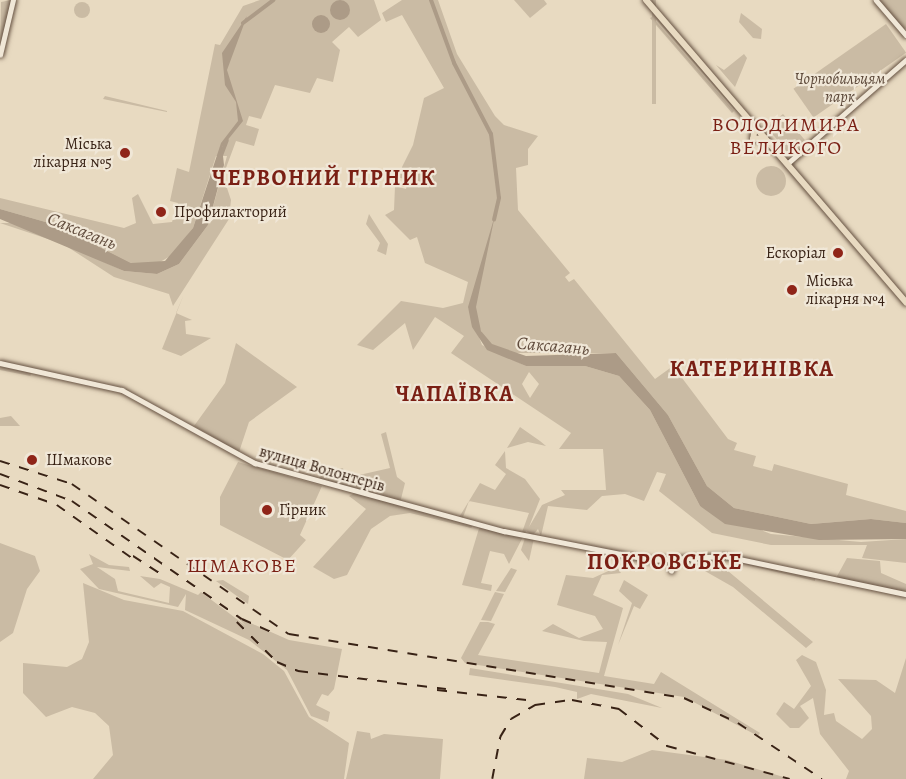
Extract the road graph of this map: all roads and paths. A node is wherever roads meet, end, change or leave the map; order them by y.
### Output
1 (13, 0) edge
2 (646, 0) edge
3 (876, 0) edge
4 (906, 35) edge
5 (0, 55) edge
6 (906, 60) edge
7 (787, 164) junction
8 (906, 302) edge
9 (0, 363) edge
10 (675, 559) junction
11 (671, 571) dead end
12 (906, 594) edge

1 - 5 street
2 - 7 main road
3 - 4 street
6 - 7 street
7 - 8 main road
9 - 10 street, вулиця Волонтерів
10 - 11 street
10 - 12 street, вулиця Волонтерів

